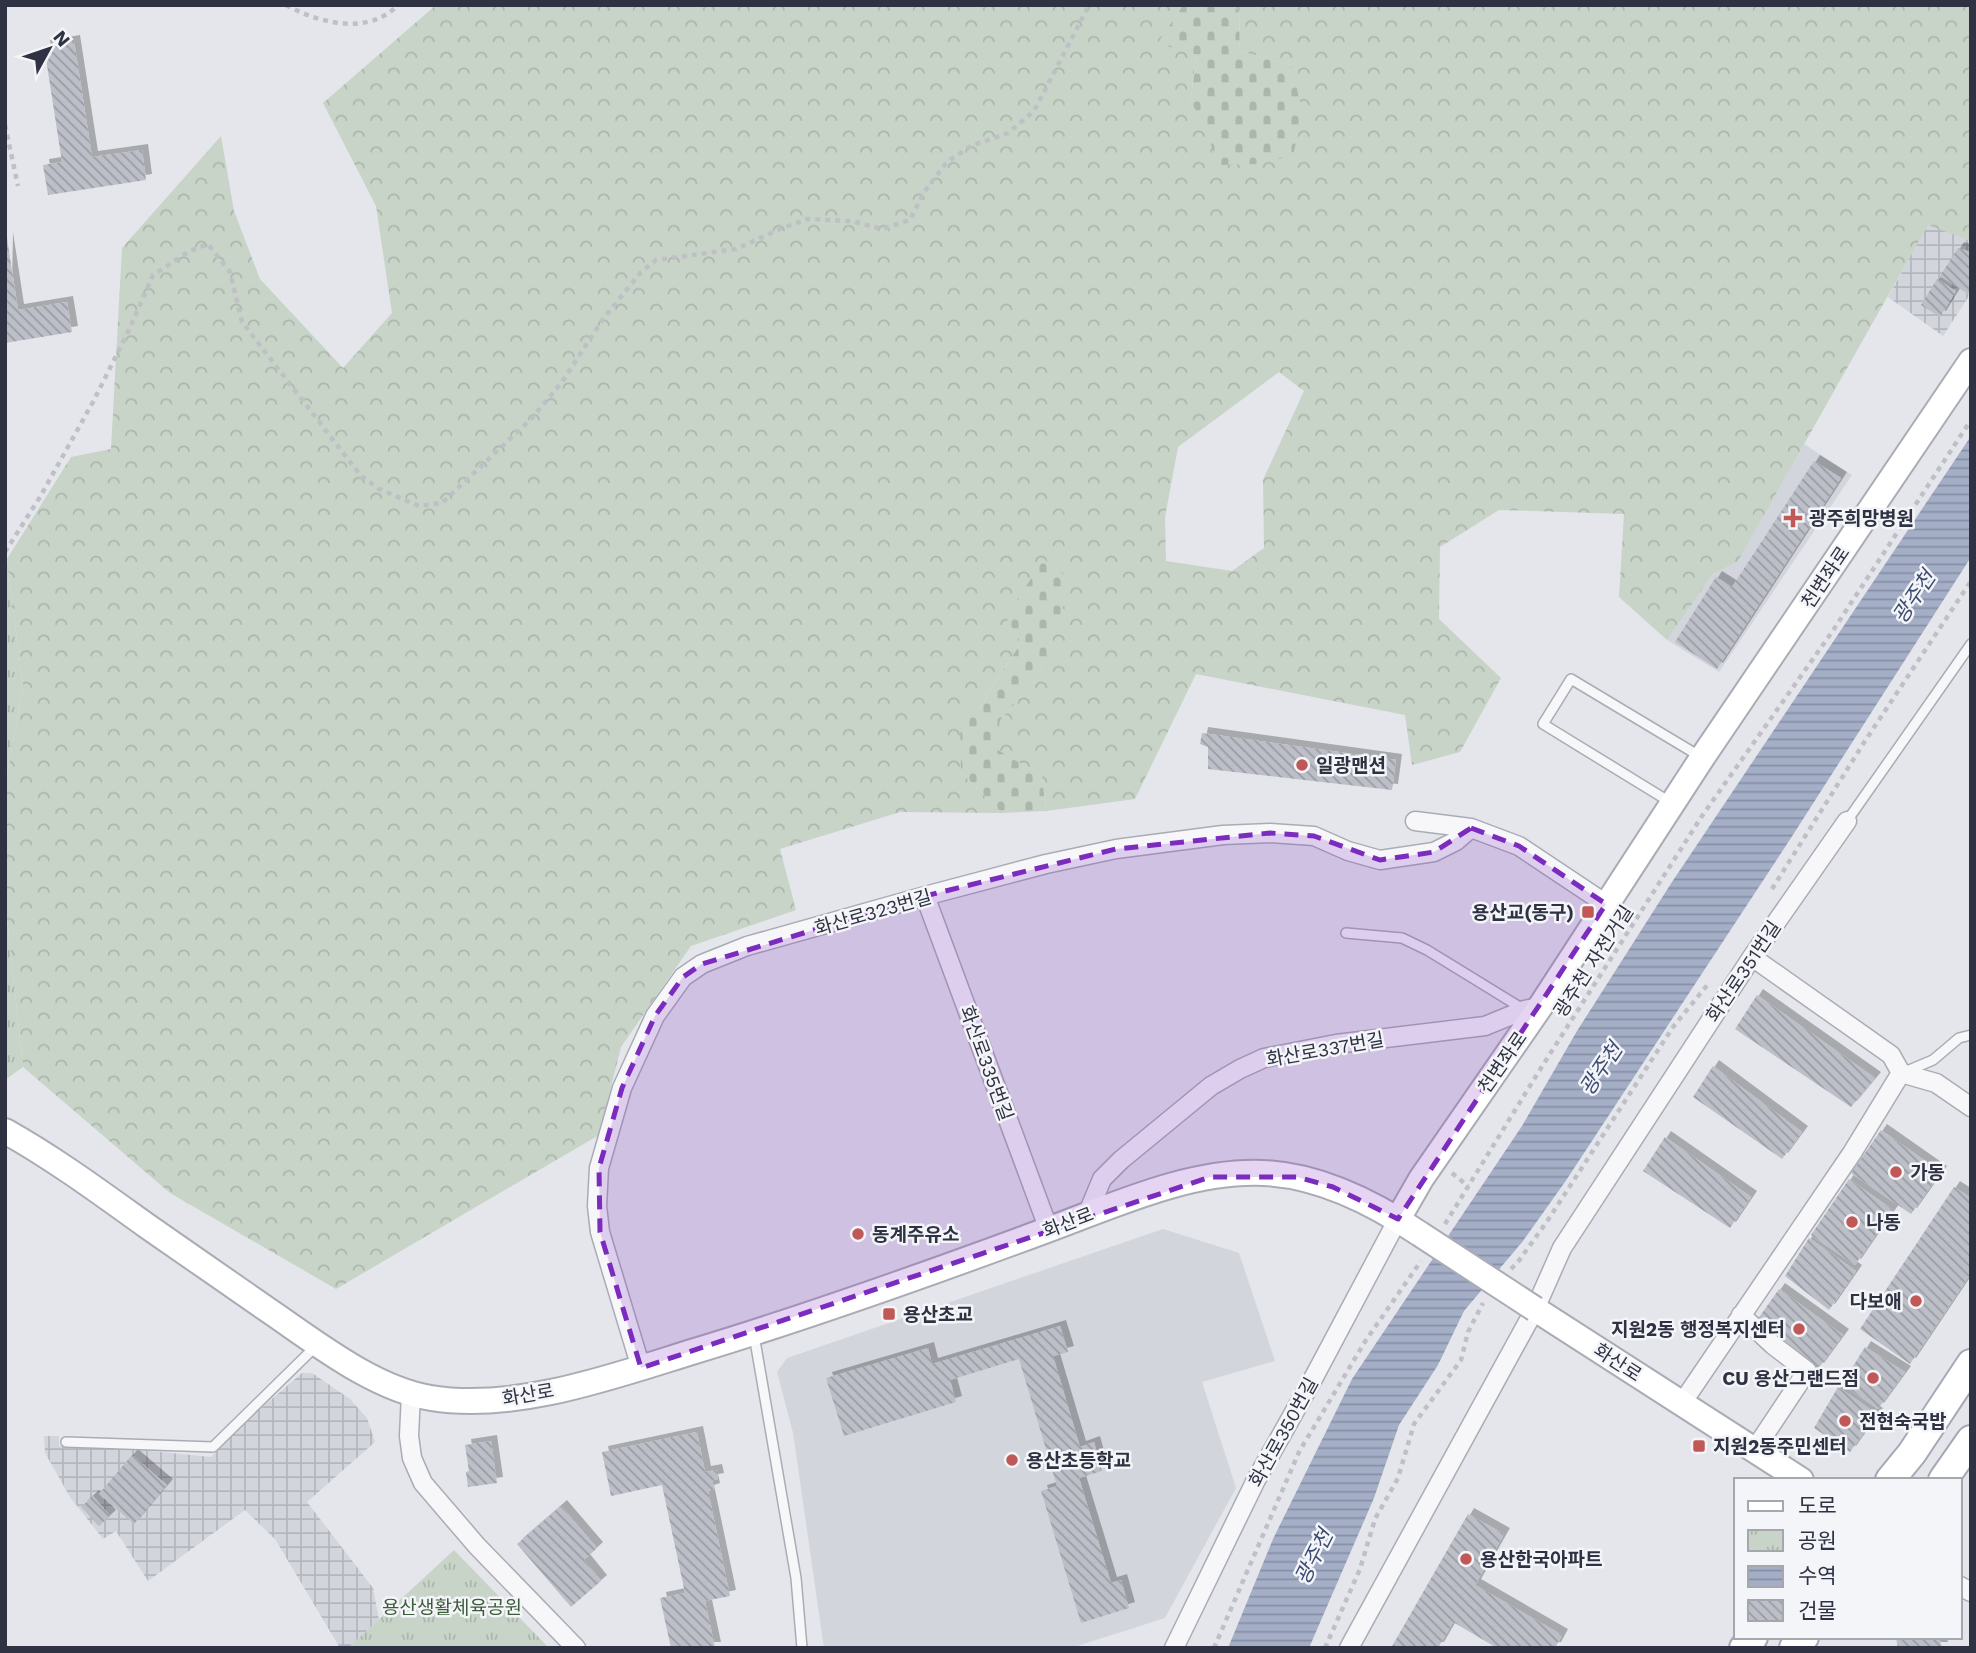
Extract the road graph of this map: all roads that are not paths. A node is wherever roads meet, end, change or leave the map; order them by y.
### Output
1 (1971, 361) edge
2 (1971, 644) edge
3 (1702, 758) junction
4 (1672, 804) junction
5 (1415, 821) dead end
6 (1847, 821) joint
7 (1471, 828) junction
8 (925, 896) junction
9 (1606, 905) junction
10 (1346, 933) dead end
11 (1752, 957) junction
12 (1532, 1008) junction
13 (1971, 1035) edge
14 (1901, 1073) junction
15 (1971, 1107) edge
16 (5, 1132) edge
17 (1087, 1215) junction
18 (1398, 1219) junction
19 (1049, 1230) junction
20 (1535, 1309) junction
21 (1741, 1315) junction
22 (754, 1333) junction
23 (318, 1344) junction
24 (1971, 1364) edge
25 (641, 1367) junction
26 (411, 1394) junction
27 (1682, 1403) junction
28 (1971, 1440) edge
29 (66, 1442) dead end
30 (1755, 1449) junction
31 (1798, 1478) edge
32 (1892, 1478) edge
33 (1944, 1478) edge
34 (576, 1648) edge
35 (802, 1648) edge
36 (1174, 1648) edge
37 (1349, 1648) edge

1 - 3 main road, 천변좌로
2 - 6 lane, 화산로351번길
3 - 4 main road, 천변좌로
3 - 4 lane
4 - 9 main road, 천변좌로
5 - 7 street
6 - 11 street, 화산로351번길
7 - 8 street, 화산로323번길
7 - 9 street
8 - 19 street, 화산로335번길
8 - 25 street, 화산로323번길
9 - 12 main road, 천변좌로
10 - 12 lane, 천변좌로
11 - 14 street
11 - 20 street, 화산로351번길
12 - 17 street, 화산로337번길
12 - 18 main road, 천변좌로
13 - 14 lane
14 - 15 street
14 - 21 street
16 - 23 main road, 화산로
17 - 18 main road, 화산로
17 - 19 main road, 화산로
18 - 20 main road, 화산로, bridge
18 - 36 street, 화산로350번길
19 - 22 main road, 화산로
20 - 27 main road, 화산로
20 - 37 street, 화산로351번길
21 - 27 street
21 - 30 street
22 - 25 main road, 화산로
22 - 35 lane
23 - 26 main road, 화산로
23 - 29 lane
24 - 32 main road
25 - 26 main road, 화산로
26 - 34 street
27 - 30 main road, 화산로
28 - 33 main road
30 - 31 main road, 화산로

